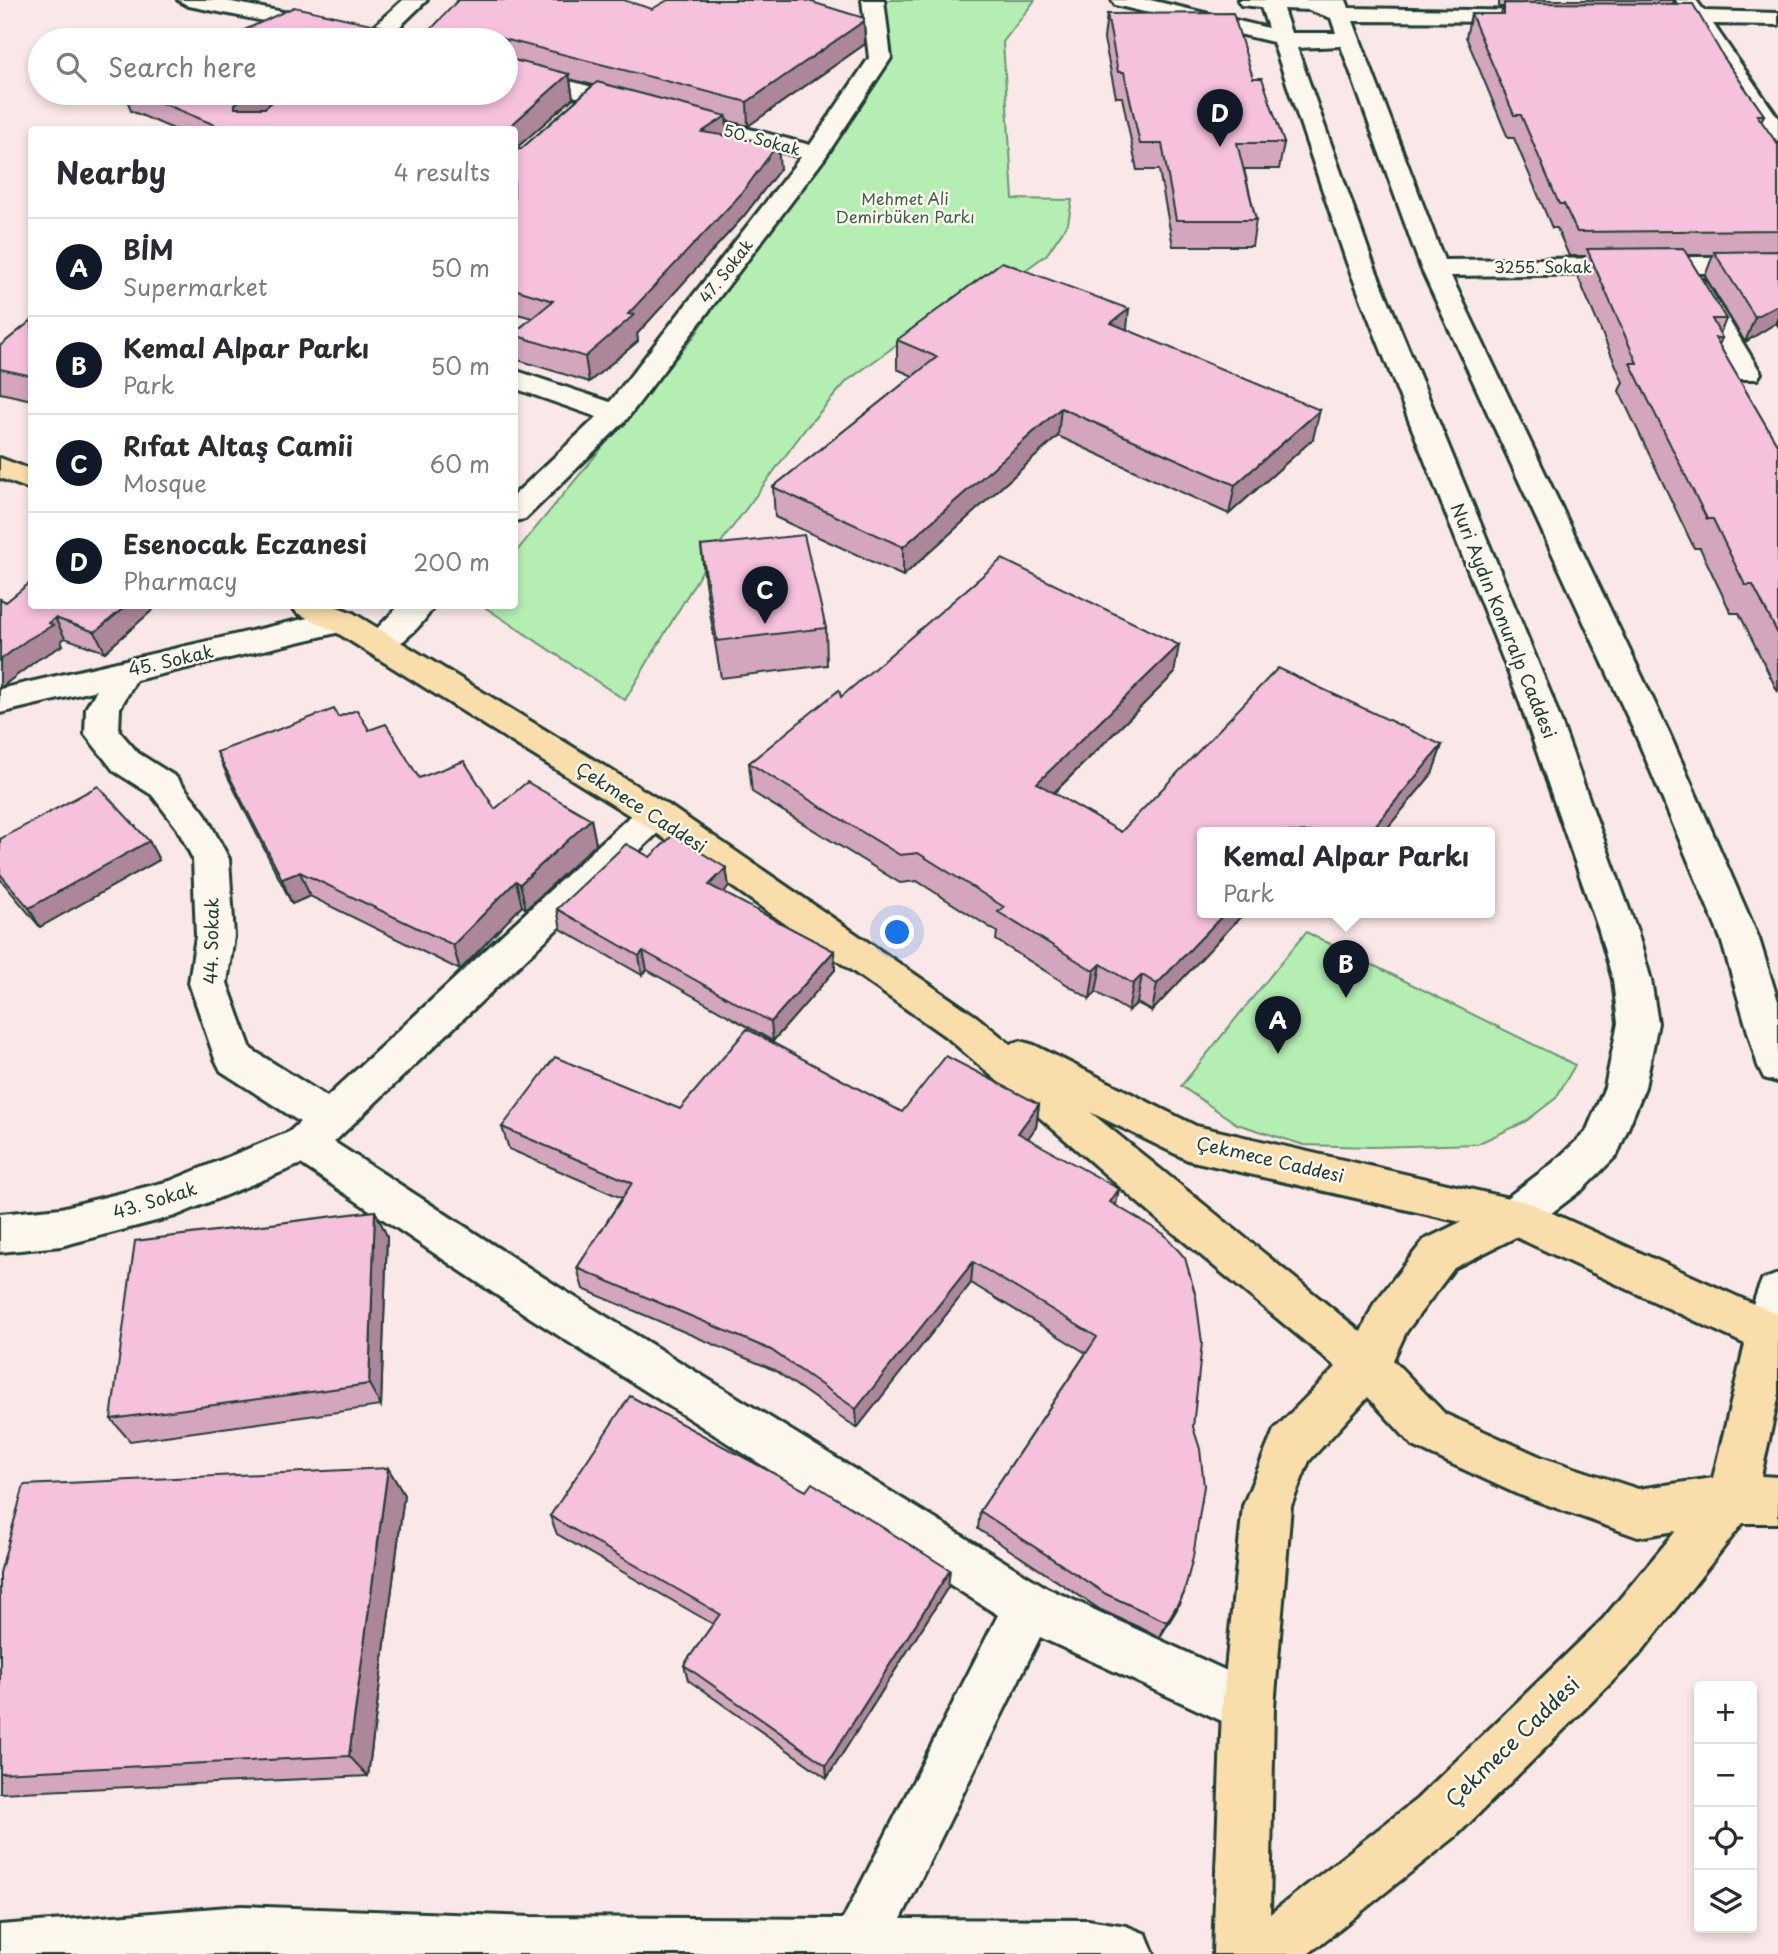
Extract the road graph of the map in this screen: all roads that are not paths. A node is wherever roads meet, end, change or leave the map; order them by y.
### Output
1 (189, 0) edge
2 (416, 0) edge
3 (873, 0) edge
4 (1123, 0) edge
5 (1263, 1) edge
6 (1691, 8) edge
7 (1545, 16) edge
8 (1628, 16) edge
9 (1340, 18) edge
10 (1778, 19) edge
11 (326, 28) edge
12 (390, 28) edge
13 (1281, 36) junction
14 (518, 74) edge
15 (594, 95) junction
16 (574, 113) edge
17 (1775, 124) edge
18 (816, 154) junction
19 (1778, 264) edge
20 (1683, 266) junction
21 (1434, 268) junction
22 (1747, 373) dead end
23 (518, 379) edge
24 (616, 414) junction
25 (0, 467) edge
26 (28, 479) edge
27 (518, 508) edge
28 (315, 609) edge
29 (415, 609) edge
30 (342, 621) junction
31 (379, 643) junction
32 (125, 671) junction
33 (0, 701) edge
34 (655, 814) junction
35 (963, 1028) junction
36 (1778, 1066) edge
37 (317, 1132) junction
38 (1515, 1216) junction
39 (0, 1233) edge
40 (1775, 1321) edge
41 (1368, 1365) junction
42 (1755, 1500) edge
43 (1029, 1606) junction
44 (1248, 1707) junction
45 (241, 1944) edge
46 (859, 1946) junction
47 (0, 1953) edge
48 (1126, 1954) edge
49 (1241, 1954) edge
50 (1264, 1954) edge

1 - 11 street
2 - 12 street
3 - 18 street, 47. Sokak
4 - 13 street
5 - 9 street
5 - 13 street, Nuri Aydın Konuralp Caddesi
6 - 8 street
6 - 10 street
6 - 17 street
7 - 9 street
9 - 13 street
9 - 21 street
13 - 38 street, Nuri Aydın Konuralp Caddesi
14 - 15 street, 50. Sokak
15 - 16 street
15 - 18 street, 50. Sokak
18 - 24 street, 47. Sokak
19 - 20 street, 3255. Sokak
20 - 21 street, 3255. Sokak
20 - 22 street
21 - 36 street
23 - 24 street
24 - 27 street, 47. Sokak
25 - 26 main road
28 - 30 main road, Çekmece Caddesi
29 - 31 street
30 - 31 main road, Çekmece Caddesi
30 - 32 street, 45. Sokak
31 - 34 main road, Çekmece Caddesi
32 - 33 street, 45. Sokak
32 - 37 street, 44. Sokak
34 - 35 main road, Çekmece Caddesi
34 - 37 street
35 - 38 main road, Çekmece Caddesi
35 - 41 main road, Çekmece Caddesi
37 - 39 street, 43. Sokak
37 - 43 street, 44. Sokak
38 - 40 main road, Çekmece Caddesi
38 - 41 main road
40 - 42 main road, Çekmece Caddesi
41 - 42 main road, Çekmece Caddesi
41 - 44 main road
42 - 50 main road, Çekmece Caddesi
43 - 44 street, 44. Sokak
43 - 46 street
44 - 49 main road
45 - 46 street
45 - 47 street
46 - 48 street

